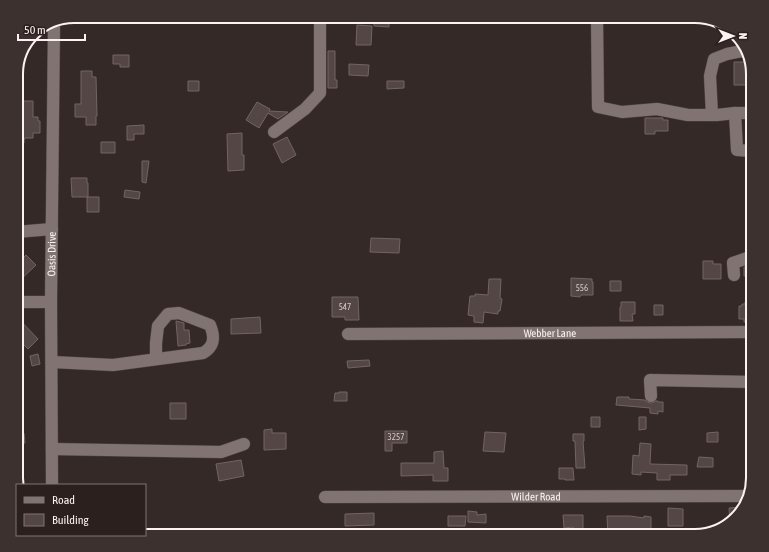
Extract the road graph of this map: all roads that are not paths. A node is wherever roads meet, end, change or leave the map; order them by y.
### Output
1 (320, 23) edge
2 (597, 23) edge
3 (54, 27) edge
4 (741, 51) edge
5 (735, 113) junction
6 (746, 113) edge
7 (712, 115) junction
8 (274, 132) dead end
9 (746, 151) edge
10 (52, 229) junction
11 (23, 231) edge
12 (746, 258) edge
13 (734, 275) dead end
14 (23, 302) edge
15 (52, 302) junction
16 (746, 332) edge
17 (348, 334) dead end
18 (156, 359) junction
19 (52, 362) junction
20 (746, 382) edge
21 (651, 396) dead end
22 (244, 444) dead end
23 (52, 449) junction
24 (52, 484) edge
25 (743, 496) edge
26 (325, 497) dead end

1 - 8 street
2 - 7 street
3 - 10 street, Oasis Drive
4 - 7 street
5 - 6 street
5 - 7 street
5 - 9 street
10 - 11 street
10 - 15 street, Oasis Drive
12 - 13 street
14 - 15 street
15 - 19 street, Oasis Drive
16 - 17 street, Webber Lane
18 - 18 street
18 - 19 street
19 - 23 street, Oasis Drive
20 - 21 street
22 - 23 street
23 - 24 street, Oasis Drive
25 - 26 street, Wilder Road

